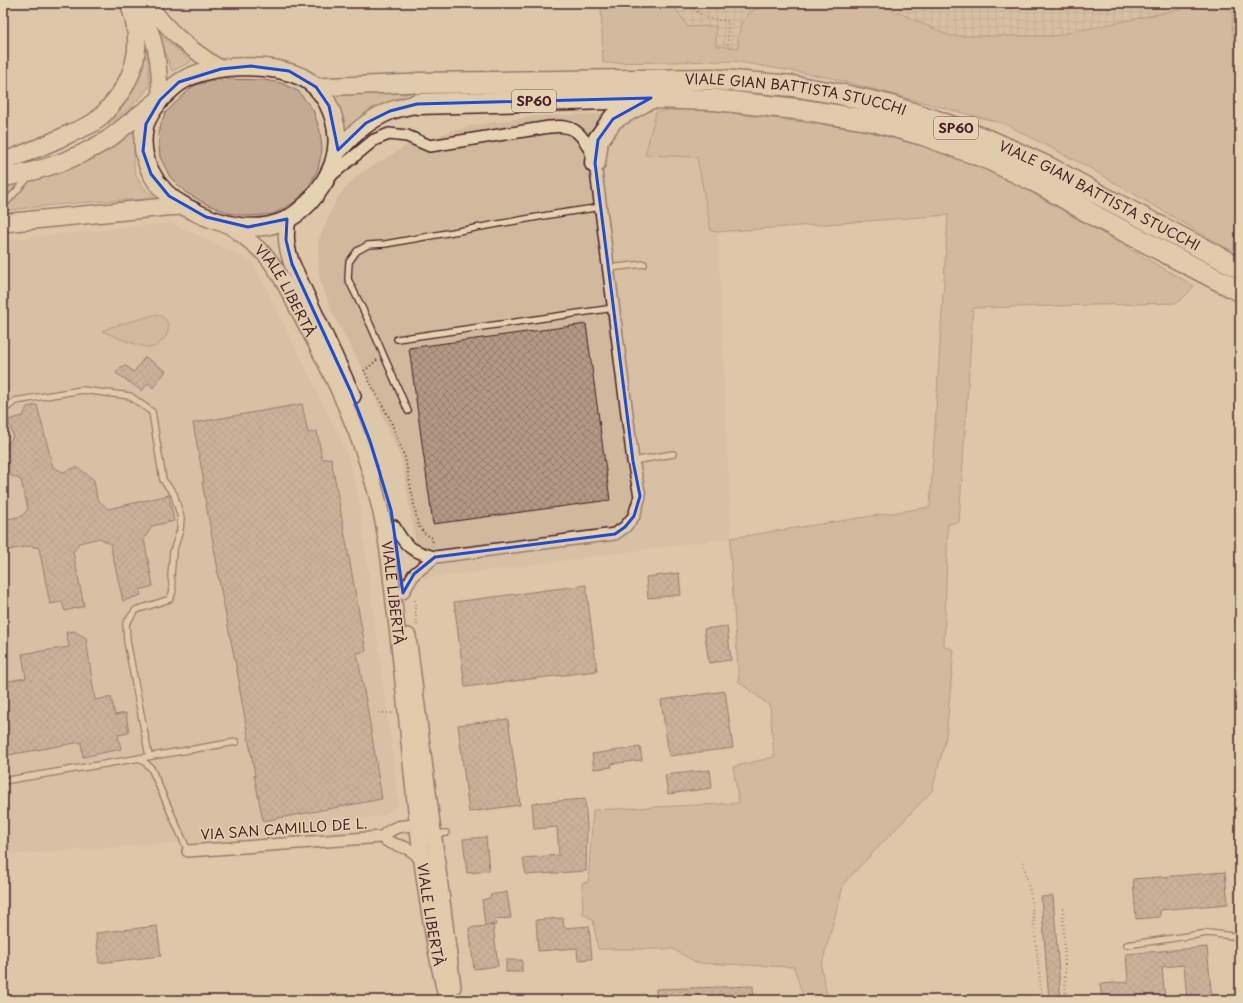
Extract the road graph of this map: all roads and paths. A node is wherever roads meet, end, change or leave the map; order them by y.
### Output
1 (129, 3) edge
2 (137, 3) edge
3 (149, 3) edge
4 (688, 3) edge
5 (728, 48) dead end
6 (221, 68) junction
7 (417, 83) joint
8 (316, 87) junction
9 (651, 98) junction
10 (160, 100) junction
11 (417, 104) joint
12 (336, 153) junction
13 (3, 162) edge
14 (596, 163) junction
15 (33, 172) junction
16 (3, 178) edge
17 (324, 181) junction
18 (3, 206) edge
19 (183, 206) junction
20 (601, 208) junction
21 (288, 219) junction
22 (5, 224) edge
23 (229, 225) junction
24 (1203, 248) junction
25 (1240, 259) edge
26 (644, 264) dead end
27 (609, 268) junction
28 (1240, 268) edge
29 (1220, 282) junction
30 (1240, 291) edge
31 (1240, 296) edge
32 (614, 308) junction
33 (397, 339) dead end
34 (3, 411) edge
35 (408, 411) dead end
36 (673, 454) dead end
37 (633, 462) junction
38 (394, 526) junction
39 (435, 557) junction
40 (403, 593) junction
41 (379, 713) dead end
42 (394, 713) dead end
43 (236, 742) dead end
44 (149, 756) junction
45 (140, 758) junction
46 (3, 781) edge
47 (418, 825) junction
48 (382, 837) junction
49 (188, 851) joint
50 (1023, 862) dead end
51 (423, 864) junction
52 (1063, 908) dead end
53 (1240, 937) edge
54 (1127, 945) dead end
55 (447, 1000) edge
56 (454, 1000) edge
57 (1042, 1000) edge
58 (1066, 1000) edge

1 - 13 main road
2 - 10 main road
3 - 6 main road
4 - 5 path
6 - 8 main road, VIALE GIAN BATTISTA STUCCHI
6 - 10 main road, VIALE GIAN BATTISTA STUCCHI
7 - 8 main road, VIALE GIAN BATTISTA STUCCHI / SP60
7 - 24 highway, VIALE GIAN BATTISTA STUCCHI / SP60
8 - 12 main road, VIALE GIAN BATTISTA STUCCHI
9 - 11 highway, VIALE GIAN BATTISTA STUCCHI / SP60
9 - 14 highway
9 - 29 highway, VIALE GIAN BATTISTA STUCCHI / SP60
10 - 15 main road, VIALE GIAN BATTISTA STUCCHI
10 - 19 main road, VIALE GIAN BATTISTA STUCCHI
11 - 12 main road, VIALE GIAN BATTISTA STUCCHI / SP60
12 - 17 main road, VIALE GIAN BATTISTA STUCCHI
14 - 17 street
14 - 20 street
15 - 16 main road, VIALE GIAN BATTISTA STUCCHI
15 - 18 lane
17 - 21 main road, VIALE GIAN BATTISTA STUCCHI
19 - 22 main road, VIALE GIAN BATTISTA STUCCHI
19 - 23 main road, VIALE GIAN BATTISTA STUCCHI
20 - 27 street
20 - 35 lane
21 - 23 main road, VIALE GIAN BATTISTA STUCCHI
21 - 38 main road, VIALE LIBERTÀ
23 - 47 main road, VIALE LIBERTÀ
24 - 25 highway
24 - 28 highway, VIALE GIAN BATTISTA STUCCHI / SP60
26 - 27 lane
27 - 32 street
29 - 30 highway, VIALE GIAN BATTISTA STUCCHI / SP60
29 - 31 highway
32 - 33 lane
32 - 37 street
34 - 44 lane
36 - 37 lane
37 - 39 street
38 - 39 street
38 - 40 main road, VIALE LIBERTÀ
39 - 40 street
40 - 56 main road, VIALE LIBERTÀ
41 - 42 path
43 - 44 lane
44 - 45 lane
45 - 46 lane
45 - 49 lane
47 - 48 street
47 - 51 main road, VIALE LIBERTÀ
48 - 49 street, VIA SAN CAMILLO DE L.
48 - 51 street
50 - 57 path
51 - 55 main road, VIALE LIBERTÀ
52 - 58 path
53 - 54 lane

